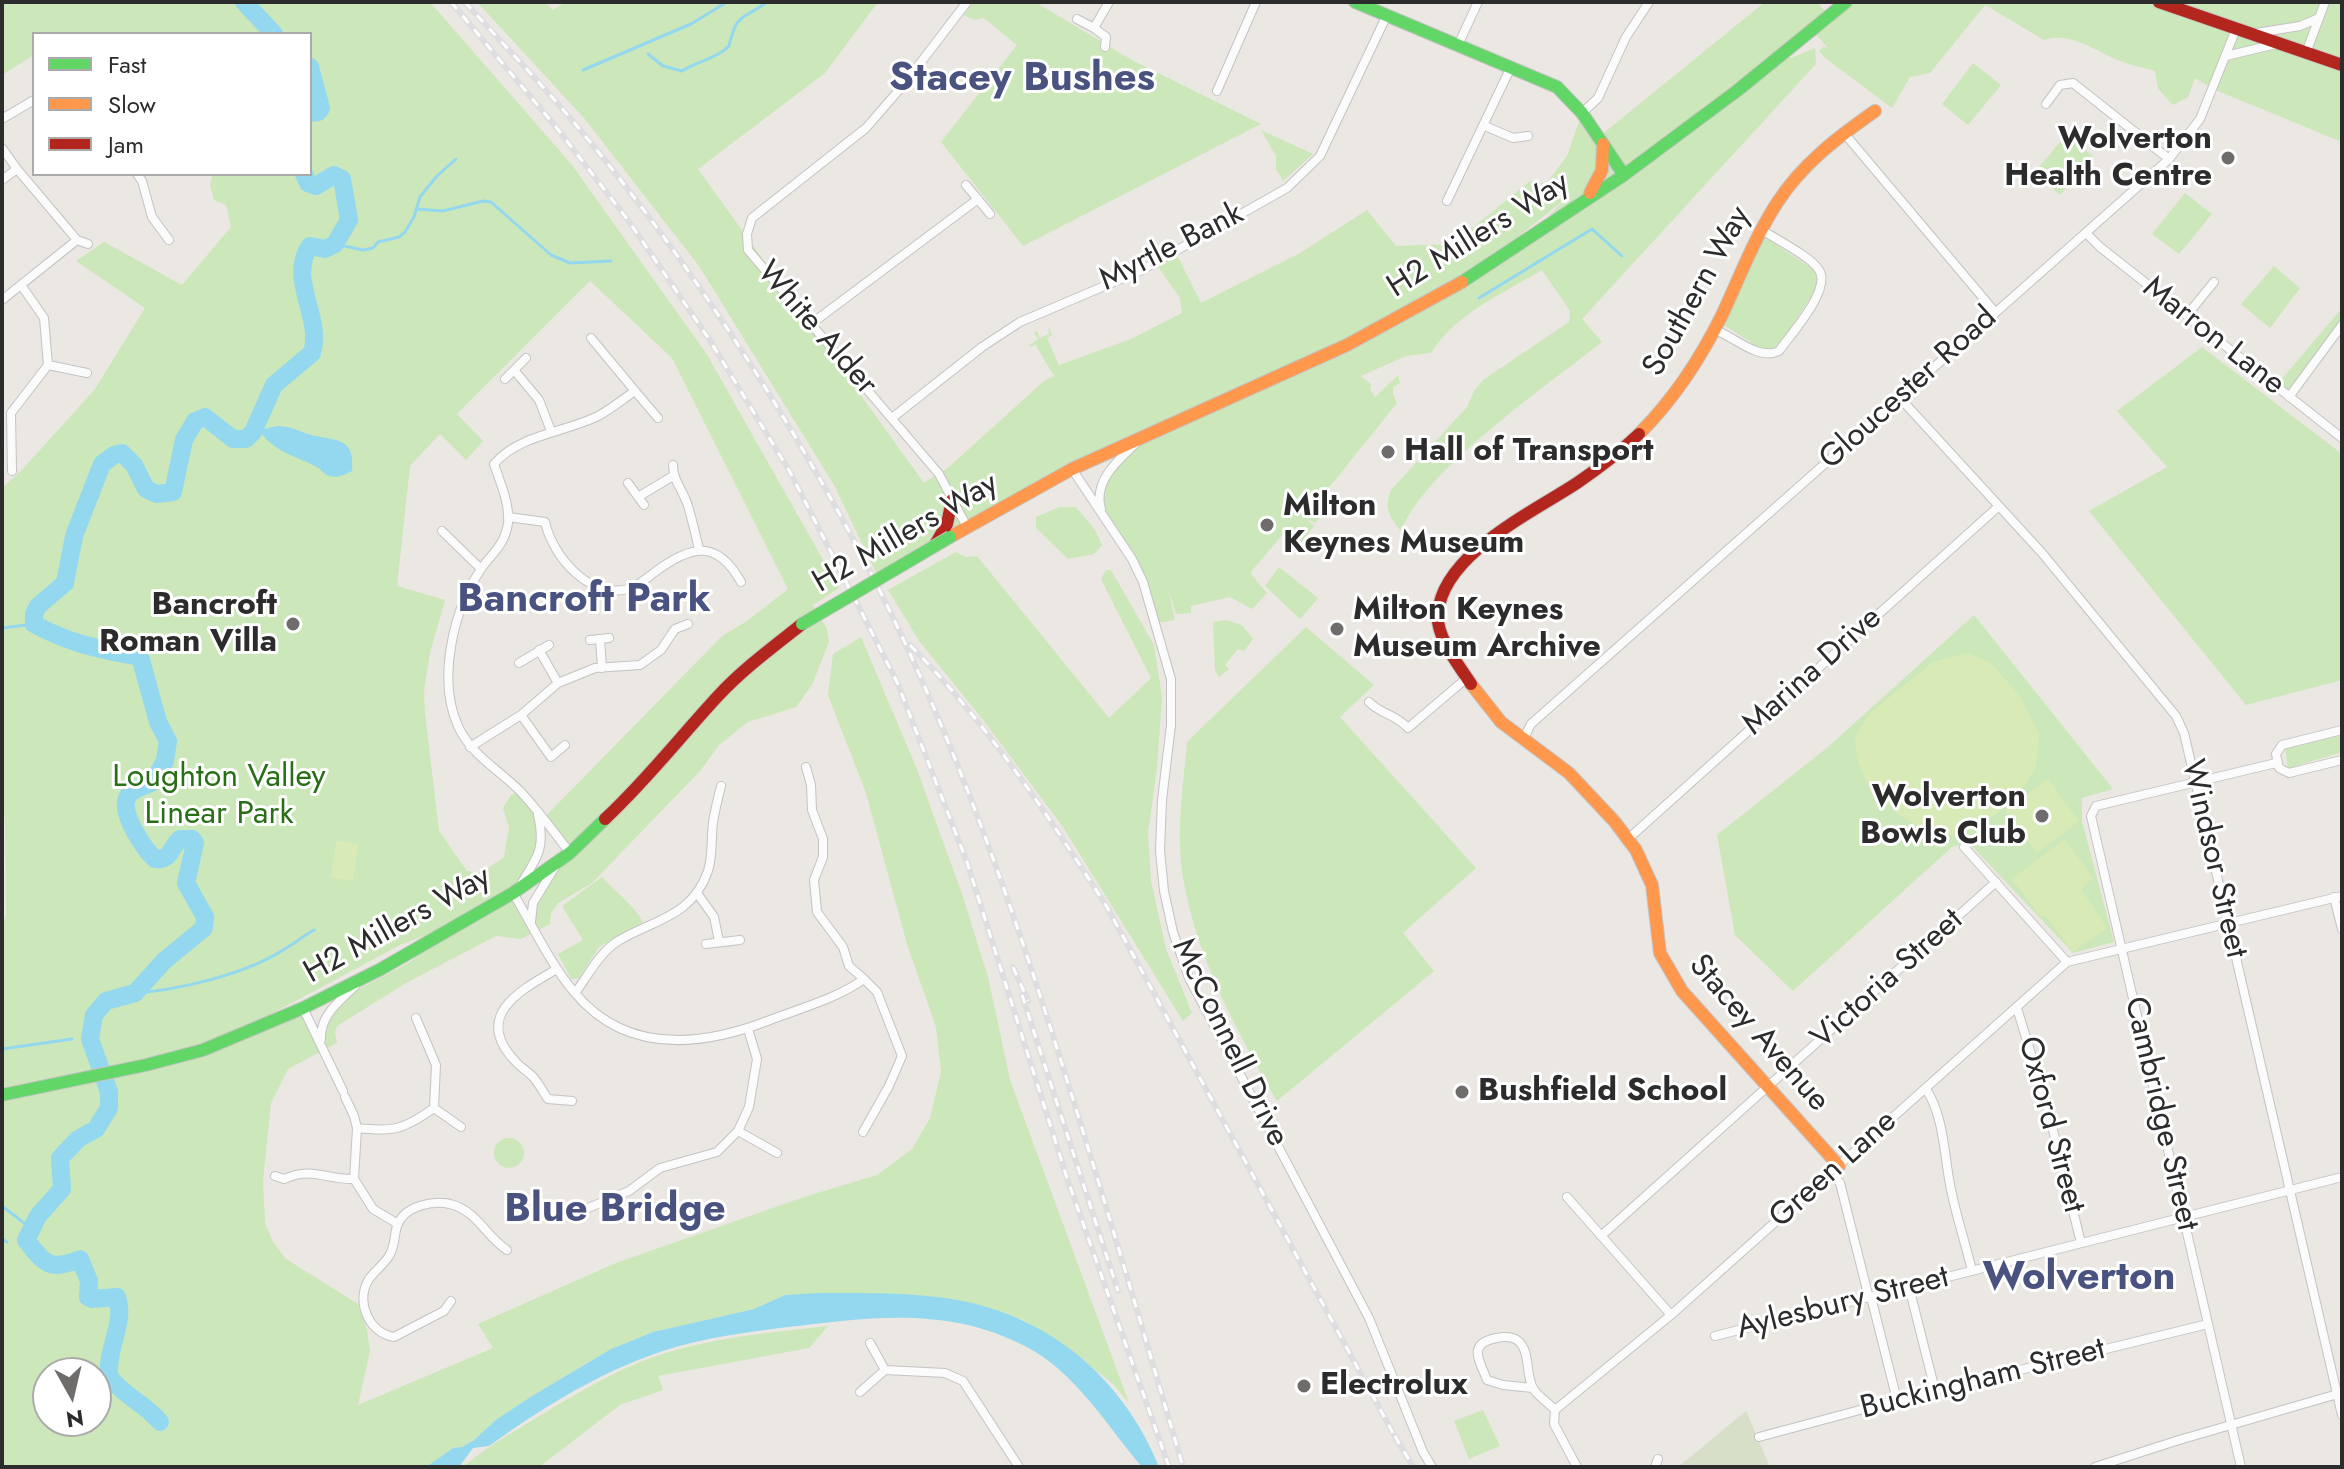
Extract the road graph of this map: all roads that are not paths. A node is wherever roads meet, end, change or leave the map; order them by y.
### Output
1 (967, 2) edge
2 (1109, 2) edge
3 (1256, 2) edge
4 (1355, 2) edge
5 (1478, 2) edge
6 (1649, 2) edge
7 (2159, 2) edge
8 (2325, 2) edge
9 (1844, 5) edge
10 (1386, 17) junction
11 (2319, 18) junction
12 (1077, 19) dead end
13 (1094, 28) junction
14 (2236, 29) junction
15 (2251, 33) junction
16 (2279, 43) junction
17 (1458, 45) junction
18 (1105, 47) dead end
19 (2306, 53) junction
20 (2226, 56) junction
21 (2342, 65) edge
22 (1511, 67) junction
23 (1217, 91) dead end
24 (32, 101) edge
25 (2046, 104) dead end
26 (1875, 111) dead end
27 (1582, 113) junction
28 (2, 119) edge
29 (1485, 126) junction
30 (1844, 133) junction
31 (1528, 136) dead end
32 (1603, 142) junction
33 (2, 148) edge
34 (2169, 159) junction
35 (17, 169) junction
36 (1624, 175) junction
37 (138, 176) edge
38 (2, 180) edge
39 (966, 185) dead end
40 (978, 199) junction
41 (1447, 201) dead end
42 (1574, 210) junction
43 (990, 214) dead end
44 (1762, 230) junction
45 (2086, 233) junction
46 (77, 240) junction
47 (169, 240) dead end
48 (88, 244) dead end
49 (2214, 282) dead end
50 (21, 285) junction
51 (2, 300) edge
52 (1995, 312) junction
53 (2187, 315) junction
54 (811, 324) junction
55 (2342, 325) edge
56 (1715, 330) junction
57 (591, 338) dead end
58 (526, 358) dead end
59 (48, 365) junction
60 (514, 370) junction
61 (87, 373) dead end
62 (505, 379) dead end
63 (635, 391) junction
64 (1899, 397) junction
65 (2289, 397) junction
66 (658, 418) dead end
67 (892, 418) junction
68 (551, 431) junction
69 (1148, 433) junction
70 (2342, 438) edge
71 (673, 465) dead end
72 (1072, 469) junction
73 (12, 471) dead end
74 (673, 476) junction
75 (628, 483) dead end
76 (952, 500) junction
77 (1999, 506) junction
78 (508, 517) junction
79 (1103, 519) junction
80 (967, 527) junction
81 (442, 531) dead end
82 (934, 546) junction
83 (699, 549) junction
84 (481, 569) junction
85 (741, 582) dead end
86 (688, 624) dead end
87 (599, 639) dead end
88 (549, 645) dead end
89 (539, 650) junction
90 (519, 663) dead end
91 (602, 668) junction
92 (1468, 677) junction
93 (558, 683) junction
94 (1369, 702) dead end
95 (521, 715) junction
96 (2342, 730) edge
97 (1524, 738) junction
98 (565, 745) dead end
99 (470, 747) junction
100 (2342, 760) edge
101 (2276, 763) junction
102 (806, 767) dead end
103 (2196, 781) junction
104 (721, 786) dead end
105 (537, 812) junction
106 (1628, 839) junction
107 (1964, 847) dead end
108 (565, 856) junction
109 (1996, 882) junction
110 (515, 892) junction
111 (697, 893) junction
112 (2338, 896) edge
113 (531, 922) junction
114 (2228, 923) junction
115 (2342, 929) edge
116 (740, 940) dead end
117 (719, 941) junction
118 (706, 944) dead end
119 (2121, 948) junction
120 (2067, 962) junction
121 (557, 969) junction
122 (361, 979) junction
123 (864, 979) junction
124 (575, 993) junction
125 (303, 1008) junction
126 (2017, 1008) junction
127 (416, 1018) dead end
128 (748, 1029) junction
129 (321, 1044) junction
130 (1769, 1087) junction
131 (1926, 1089) junction
132 (2, 1095) edge
133 (572, 1101) dead end
134 (434, 1108) junction
135 (461, 1127) dead end
136 (357, 1128) junction
137 (738, 1131) junction
138 (863, 1132) dead end
139 (777, 1153) dead end
140 (1835, 1169) junction
141 (275, 1176) dead end
142 (2342, 1177) edge
143 (354, 1179) junction
144 (2290, 1190) junction
145 (1567, 1197) dead end
146 (576, 1213) dead end
147 (2184, 1218) junction
148 (398, 1224) junction
149 (1601, 1236) junction
150 (2081, 1243) junction
151 (507, 1250) dead end
152 (1972, 1271) junction
153 (1909, 1287) junction
154 (1870, 1297) junction
155 (451, 1301) dead end
156 (1671, 1315) junction
157 (2208, 1324) junction
158 (1715, 1336) dead end
159 (870, 1343) dead end
160 (885, 1370) junction
161 (1533, 1388) junction
162 (1935, 1390) junction
163 (860, 1392) dead end
164 (2340, 1394) edge
165 (1897, 1400) junction
166 (1555, 1410) junction
167 (2342, 1415) edge
168 (2232, 1425) junction
169 (1759, 1437) dead end
170 (1019, 1467) edge
171 (1432, 1467) edge
172 (1577, 1467) edge
173 (2095, 1467) edge
174 (2241, 1467) edge

1 - 54 street, White Alder
2 - 13 street
3 - 23 street
4 - 10 street
5 - 17 street
6 - 27 street
7 - 14 street
8 - 11 street
9 - 36 street, H2 Millers Way
10 - 17 street
10 - 67 street, Myrtle Bank
11 - 15 street
11 - 19 street
12 - 13 street
13 - 18 street
14 - 15 street
14 - 20 street, Gloucester Road
15 - 16 street
16 - 19 street
16 - 20 street
17 - 22 street
19 - 21 street
20 - 34 street, Gloucester Road
22 - 27 street
22 - 29 street
24 - 28 street
25 - 34 street
26 - 30 street, Southern Way
27 - 32 street
29 - 31 street
29 - 41 street
30 - 44 street, Southern Way
30 - 52 street
32 - 36 street
32 - 42 street
33 - 35 street
34 - 45 street, Gloucester Road
35 - 38 street
35 - 46 street
36 - 42 street, H2 Millers Way
37 - 47 street
39 - 40 street
40 - 43 street
40 - 54 street
42 - 69 street, H2 Millers Way
44 - 56 street, Southern Way
44 - 56 street
45 - 52 street, Gloucester Road
45 - 53 street, Marron Lane
46 - 48 street
46 - 50 street
49 - 53 street
50 - 51 street
50 - 59 street
52 - 64 street, Gloucester Road
53 - 65 street, Marron Lane
54 - 67 street, White Alder
55 - 65 street
56 - 92 street, Southern Way
57 - 63 street
58 - 60 street
59 - 61 street
59 - 73 street
60 - 62 street
60 - 68 street
63 - 66 street
63 - 68 street
64 - 77 street, Windsor Street
64 - 97 street, Gloucester Road
65 - 70 street, Marron Lane
67 - 76 street, White Alder
68 - 78 street
69 - 72 street, H2 Millers Way
69 - 79 street
71 - 74 street
72 - 79 street, McConnell Drive
72 - 80 street, H2 Millers Way
74 - 75 street
74 - 83 street
76 - 80 street, White Alder
76 - 82 street
77 - 103 street, Windsor Street
77 - 106 street, Marina Drive
78 - 83 street
78 - 84 street
79 - 171 street, McConnell Drive
80 - 82 street, H2 Millers Way, bridge
81 - 84 street
82 - 108 street, H2 Millers Way, bridge
83 - 85 street
84 - 99 street
86 - 91 street
87 - 91 street
88 - 89 street
89 - 90 street
89 - 93 street
91 - 93 street
92 - 94 street
92 - 97 street, Southern Way
93 - 95 street
95 - 98 street
95 - 99 street
96 - 101 street
97 - 106 street, Stacey Avenue
99 - 105 street
100 - 101 street
101 - 103 street
102 - 123 street
103 - 114 street, Windsor Street
103 - 119 street, Cambridge Street
104 - 111 street
105 - 108 street
105 - 110 street
106 - 130 street, Stacey Avenue
107 - 109 street
108 - 110 street, H2 Millers Way
108 - 113 street
109 - 120 street
109 - 130 street, Victoria Street
110 - 113 street
110 - 122 street, H2 Millers Way
111 - 117 street
111 - 124 street
112 - 114 street, Green Lane
112 - 115 street
113 - 121 street
114 - 119 street, Green Lane
114 - 144 street, Windsor Street
116 - 117 street
117 - 118 street
119 - 120 street, Green Lane
119 - 147 street, Cambridge Street
120 - 126 street, Green Lane
121 - 124 street
121 - 133 street
122 - 125 street, H2 Millers Way
122 - 129 street
123 - 128 street
123 - 138 street
124 - 128 street
125 - 129 street
125 - 132 street, H2 Millers Way
126 - 131 street, Green Lane
126 - 150 street, Oxford Street
127 - 134 street
128 - 137 street
129 - 136 street
130 - 140 street, Stacey Avenue
130 - 149 street, Victoria Street
131 - 140 street, Green Lane
131 - 152 street
134 - 135 street
134 - 136 street
136 - 143 street
137 - 139 street
137 - 146 street
140 - 154 street
140 - 156 street, Green Lane
141 - 143 street
142 - 144 street, Aylesbury Street
143 - 148 street
144 - 147 street, Aylesbury Street
144 - 164 street, Windsor Street
145 - 149 street
147 - 150 street, Aylesbury Street
147 - 157 street, Cambridge Street
148 - 151 street
148 - 155 street
149 - 156 street
150 - 152 street, Aylesbury Street
152 - 153 street, Aylesbury Street
153 - 154 street, Aylesbury Street
153 - 162 street
154 - 158 street, Aylesbury Street
154 - 165 street
156 - 166 street, Green Lane
157 - 162 street, Buckingham Street
157 - 168 street, Cambridge Street
159 - 160 street
160 - 163 street
160 - 170 street
161 - 161 street
161 - 166 street
162 - 165 street, Buckingham Street
164 - 167 street, Windsor Street
164 - 168 street
165 - 169 street, Buckingham Street
166 - 172 street
168 - 173 street
168 - 174 street, Cambridge Street

